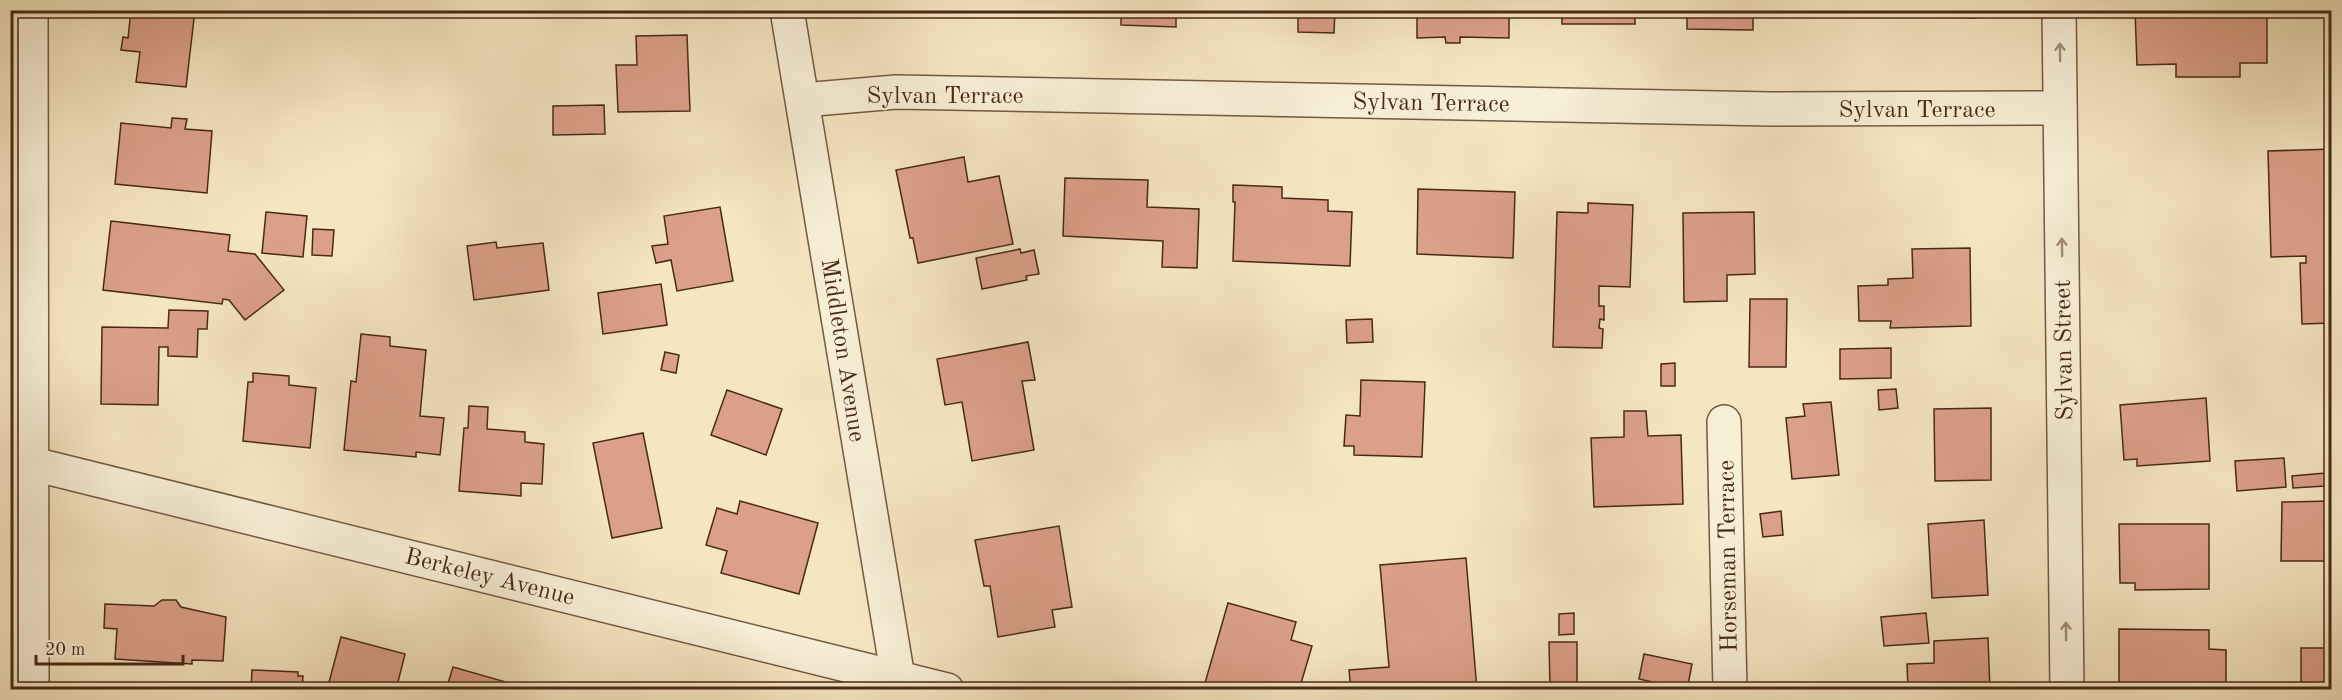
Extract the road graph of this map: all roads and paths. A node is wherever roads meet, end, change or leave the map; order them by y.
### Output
1 (787, 10) edge
2 (2059, 10) edge
3 (24, 16) edge
4 (802, 100) junction
5 (2061, 108) junction
6 (1724, 422) dead end
7 (33, 464) junction
8 (898, 683) edge
9 (32, 690) edge
10 (947, 690) edge
11 (1730, 690) edge
12 (2067, 690) edge

1 - 4 street, Middleton Avenue
5 -> 2 street, Sylvan Street
3 - 7 street
4 - 5 street, Sylvan Terrace
4 - 8 street, Middleton Avenue
12 -> 5 street, Sylvan Street
6 - 11 street, Horseman Terrace
7 - 8 street, Berkeley Avenue
7 - 9 street
8 - 10 street, Berkeley Avenue

